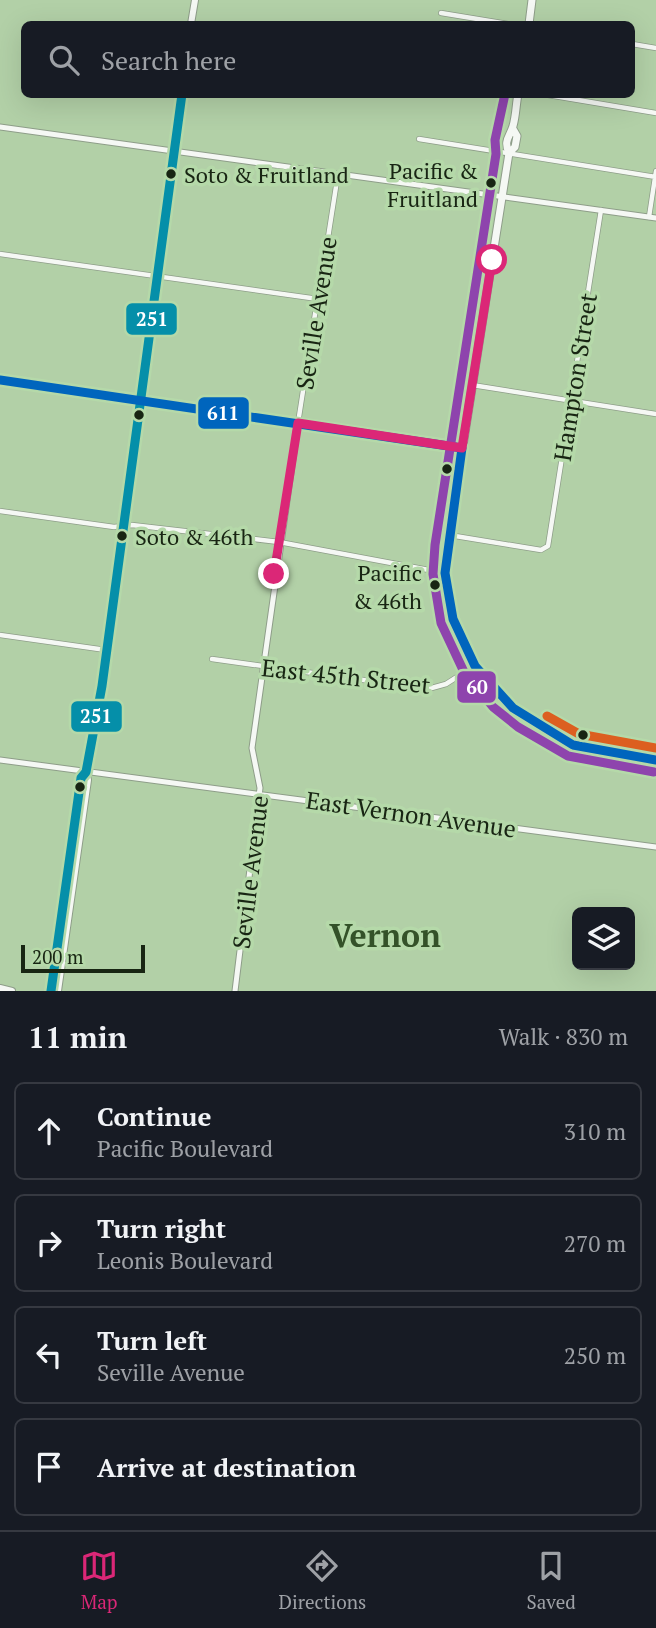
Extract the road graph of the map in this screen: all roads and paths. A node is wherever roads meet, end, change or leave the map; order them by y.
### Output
1 (195, 0) edge
2 (533, 0) edge
3 (441, 13) dead end
4 (192, 21) edge
5 (490, 21) edge
6 (530, 21) edge
7 (635, 44) edge
8 (656, 48) edge
9 (182, 98) edge
10 (517, 98) edge
11 (566, 98) edge
12 (656, 113) edge
13 (0, 127) edge
14 (419, 139) dead end
15 (175, 151) junction
16 (509, 153) junction
17 (656, 171) edge
18 (338, 174) junction
19 (656, 177) edge
20 (502, 197) junction
21 (601, 211) junction
22 (649, 217) junction
23 (656, 219) edge
24 (0, 254) edge
25 (157, 276) junction
26 (318, 299) junction
27 (0, 380) edge
28 (472, 385) junction
29 (140, 399) junction
30 (572, 401) junction
31 (656, 414) edge
32 (298, 423) junction
33 (462, 448) junction
34 (0, 511) edge
35 (123, 526) junction
36 (449, 536) junction
37 (279, 542) junction
38 (444, 573) junction
39 (0, 635) edge
40 (107, 650) junction
41 (212, 660) dead end
42 (475, 666) junction
43 (262, 667) junction
44 (566, 738) junction
45 (656, 751) edge
46 (0, 760) edge
47 (656, 760) edge
48 (86, 772) junction
49 (260, 794) junction
50 (656, 847) edge
51 (73, 865) junction
52 (0, 988) edge
53 (12, 991) edge
54 (51, 991) edge
55 (58, 991) edge
56 (236, 991) edge

1 - 4 main road
2 - 6 main road
3 - 5 street
7 - 8 street
9 - 15 main road
10 - 16 main road
11 - 12 street
13 - 15 street
14 - 16 street
15 - 18 street
15 - 25 main road
16 - 19 street
16 - 20 main road
17 - 19 street
18 - 20 street
18 - 26 street, Seville Avenue
19 - 22 street
20 - 21 street
20 - 28 main road
21 - 22 street
21 - 30 street, Hampton Street
22 - 23 street
24 - 25 street
25 - 26 street
25 - 29 main road
26 - 32 street, Seville Avenue
27 - 29 main road
28 - 30 street
28 - 33 main road
29 - 32 main road
29 - 35 main road
30 - 31 street
30 - 36 street, Hampton Street
32 - 33 main road
32 - 37 street, Seville Avenue
33 - 36 main road
34 - 35 street
35 - 37 street
35 - 40 main road
36 - 38 main road
37 - 38 street
37 - 43 street, Seville Avenue
38 - 42 main road
39 - 40 street
40 - 48 main road
41 - 43 street, East 45th Street
42 - 43 street, East 45th Street
42 - 44 main road
43 - 49 street, Seville Avenue
44 - 45 main road
44 - 47 main road
46 - 48 street, East Vernon Avenue
48 - 49 street, East Vernon Avenue
48 - 51 main road
49 - 50 street, East Vernon Avenue
49 - 56 street, Seville Avenue
51 - 54 main road
51 - 55 main road
52 - 53 main road

